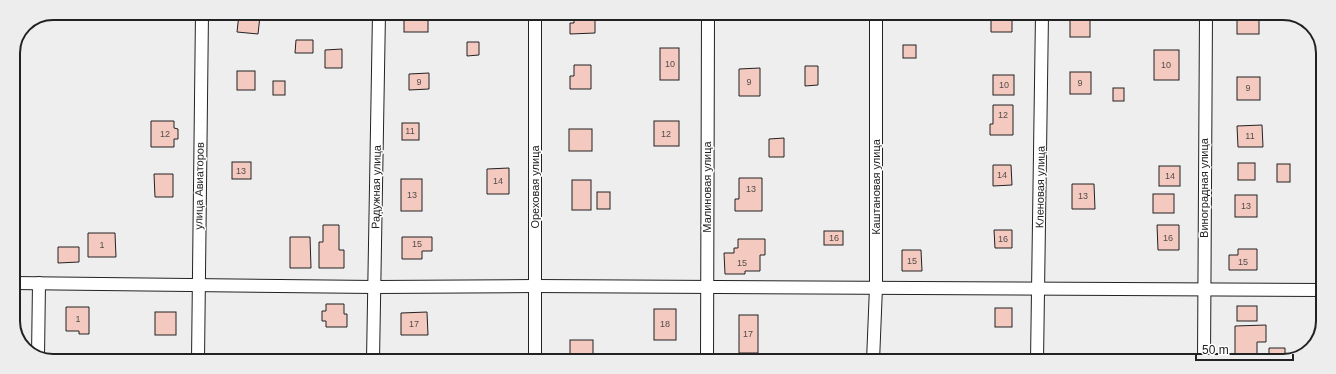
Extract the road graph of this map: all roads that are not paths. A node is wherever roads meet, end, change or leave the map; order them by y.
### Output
1 (202, 20) edge
2 (379, 20) edge
3 (535, 20) edge
4 (708, 20) edge
5 (876, 20) edge
6 (1042, 20) edge
7 (1206, 20) edge
8 (20, 283) edge
9 (39, 283) junction
10 (198, 285) junction
11 (534, 286) junction
12 (706, 286) junction
13 (375, 287) junction
14 (876, 287) junction
15 (1039, 289) junction
16 (1203, 289) junction
17 (1316, 290) edge
18 (38, 350) edge
19 (198, 354) edge
20 (373, 354) edge
21 (535, 354) edge
22 (707, 354) edge
23 (874, 354) edge
24 (1037, 354) edge
25 (1204, 354) edge

1 - 10 street, улица Авиаторов
2 - 13 street, Радужная улица
3 - 11 street, Ореховая улица
4 - 12 street, Малиновая улица
5 - 14 street, Каштановая улица
6 - 15 street, Кленовая улица
7 - 16 street, Виноградная улица
8 - 9 street
9 - 10 street
9 - 18 street
10 - 13 street
10 - 19 street, улица Авиаторов
11 - 12 street
11 - 13 street
11 - 21 street, Ореховая улица
12 - 14 street
12 - 22 street, Малиновая улица
13 - 20 street, Радужная улица
14 - 15 street
14 - 23 street, Каштановая улица
15 - 16 street
15 - 24 street, Кленовая улица
16 - 17 street
16 - 25 street, Виноградная улица

